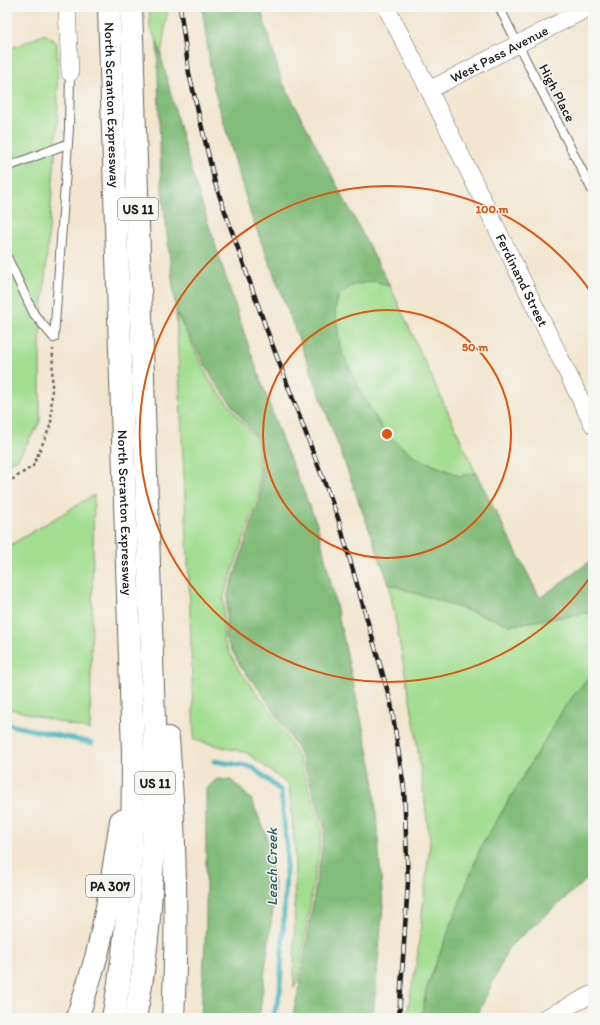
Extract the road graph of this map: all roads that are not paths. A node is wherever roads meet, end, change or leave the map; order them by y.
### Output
1 (67, 7) edge
2 (109, 7) edge
3 (131, 7) edge
4 (386, 7) edge
5 (499, 7) edge
6 (590, 7) edge
7 (518, 45) junction
8 (70, 73) joint
9 (429, 90) junction
10 (67, 144) junction
11 (7, 167) edge
12 (593, 192) edge
13 (7, 257) edge
14 (593, 425) edge
15 (148, 548) junction
16 (133, 751) junction
17 (593, 994) edge
18 (77, 1018) edge
19 (113, 1018) edge
20 (135, 1018) edge
21 (173, 1018) edge
22 (545, 1018) edge

1 - 8 street
2 - 16 highway, North Scranton Expressway / US 11
3 - 15 highway, North Scranton Expressway / US 11
4 - 9 street, Ferdinand Street
5 - 7 lane, High Place
6 - 7 street, West Pass Avenue
7 - 9 street, West Pass Avenue
7 - 12 lane, High Place
8 - 10 lane
9 - 14 street, Ferdinand Street
10 - 11 lane
10 - 13 lane
15 - 20 highway, North Scranton Expressway / US 11
15 - 21 highway
16 - 18 highway, PA 307
16 - 19 highway, North Scranton Expressway / US 11
17 - 22 street

